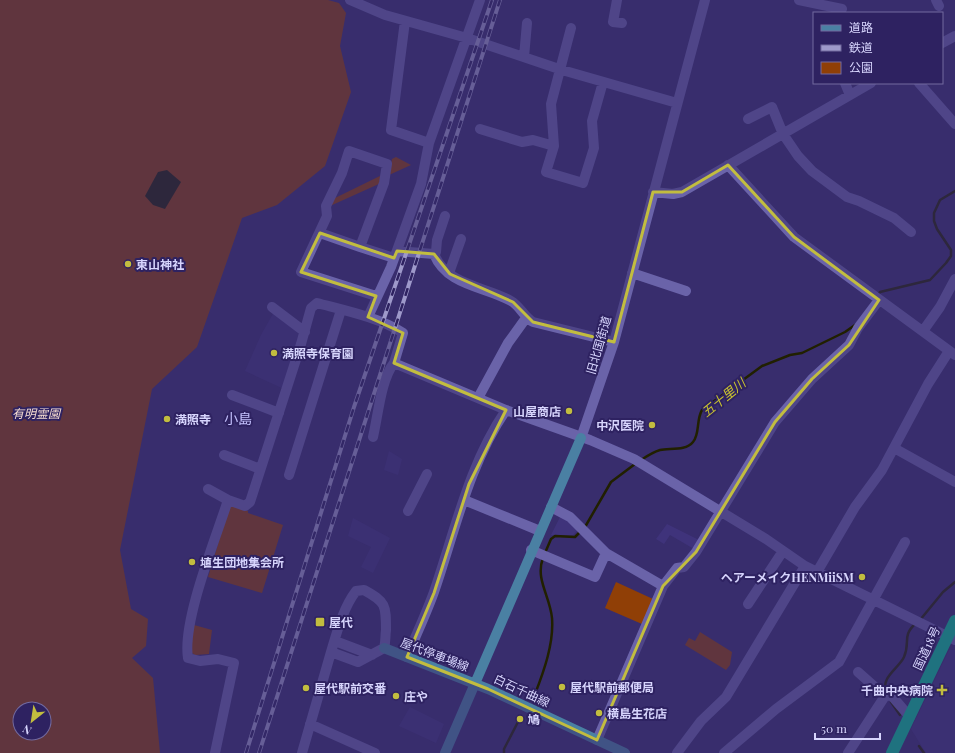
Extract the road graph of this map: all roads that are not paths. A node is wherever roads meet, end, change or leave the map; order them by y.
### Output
1 (350, 0) edge
2 (480, 0) edge
3 (617, 0) edge
4 (705, 0) edge
5 (799, 0) edge
6 (842, 7) edge
7 (404, 21) junction
8 (527, 23) dead end
9 (622, 23) dead end
10 (571, 28) dead end
11 (955, 36) edge
12 (467, 38) junction
13 (943, 42) edge
14 (524, 57) junction
15 (562, 70) junction
16 (603, 82) junction
17 (845, 84) edge
18 (869, 84) edge
19 (920, 84) edge
20 (850, 95) junction
21 (677, 103) junction
22 (748, 119) dead end
23 (954, 119) edge
24 (480, 129) dead end
25 (783, 134) junction
26 (429, 143) junction
27 (554, 146) junction
28 (728, 165) junction
29 (653, 192) junction
30 (445, 216) dead end
31 (911, 232) dead end
32 (320, 233) junction
33 (461, 239) dead end
34 (360, 247) junction
35 (396, 254) junction
36 (434, 254) junction
37 (449, 273) junction
38 (632, 273) junction
39 (955, 279) edge
40 (686, 291) dead end
41 (376, 296) junction
42 (876, 298) junction
43 (272, 306) dead end
44 (341, 310) junction
45 (368, 317) junction
46 (526, 318) junction
47 (923, 331) junction
48 (305, 332) junction
49 (614, 342) junction
50 (952, 353) edge
51 (394, 363) junction
52 (232, 396) dead end
53 (478, 398) junction
54 (506, 410) junction
55 (279, 412) junction
56 (373, 437) dead end
57 (582, 438) junction
58 (894, 448) junction
59 (224, 454) dead end
60 (260, 470) junction
61 (427, 474) dead end
62 (289, 475) dead end
63 (955, 482) edge
64 (208, 489) dead end
65 (228, 500) junction
66 (464, 500) junction
67 (552, 507) junction
68 (408, 511) dead end
69 (722, 513) junction
70 (540, 531) junction
71 (905, 542) dead end
72 (531, 550) junction
73 (783, 552) junction
74 (606, 553) junction
75 (805, 566) junction
76 (817, 572) junction
77 (663, 586) junction
78 (872, 600) junction
79 (748, 604) dead end
80 (955, 621) edge
81 (951, 638) edge
82 (335, 640) junction
83 (384, 648) junction
84 (331, 652) junction
85 (372, 655) junction
86 (407, 657) junction
87 (858, 672) dead end
88 (475, 684) junction
89 (888, 696) junction
90 (910, 717) junction
91 (310, 724) junction
92 (597, 740) junction
93 (215, 753) edge
94 (302, 753) edge
95 (375, 753) edge
96 (445, 753) edge
97 (626, 753) edge
98 (677, 753) edge
99 (724, 753) edge
100 (848, 753) edge
101 (892, 753) edge

1 - 7 street
2 - 12 street
3 - 9 street
4 - 21 street, 旧北国街道
5 - 6 street
7 - 12 street
7 - 26 street
8 - 14 street
10 - 15 street
11 - 13 street
12 - 14 street
12 - 26 street
14 - 15 street
15 - 16 street
15 - 27 street
16 - 21 street
16 - 27 street
17 - 20 street
18 - 20 street
19 - 23 street
20 - 25 street
21 - 29 street, 旧北国街道
22 - 25 street
24 - 27 street
25 - 28 street
25 - 31 street
26 - 35 street
28 - 29 street
28 - 42 street
29 - 38 street, 旧北国街道
30 - 36 street
32 - 34 street
32 - 34 street
32 - 41 street
33 - 37 street
34 - 35 street
35 - 36 street
35 - 41 street
36 - 37 street
37 - 46 street
38 - 40 street
38 - 49 street, 旧北国街道
39 - 47 street
41 - 45 street
42 - 47 street
42 - 69 street
43 - 48 street
44 - 45 street
44 - 48 street
44 - 62 street
45 - 51 street
46 - 49 street
46 - 53 street
47 - 50 street
48 - 55 street
49 - 57 street, 旧北国街道
50 - 58 street
51 - 53 street
51 - 56 street
52 - 55 street
53 - 54 street
54 - 57 street
54 - 66 street
55 - 60 street
57 - 67 main road, 旧北国街道
57 - 69 street
58 - 63 street
58 - 76 street
59 - 60 street
60 - 65 street
61 - 68 street
64 - 65 street
65 - 93 street
66 - 70 street
66 - 86 street
67 - 70 main road, 旧北国街道
67 - 74 street
69 - 73 street
69 - 77 street
70 - 72 main road, 旧北国街道
71 - 78 street
72 - 74 street
72 - 88 main road, 旧北国街道
73 - 75 street
73 - 79 street
74 - 77 street
75 - 76 street
75 - 98 street
76 - 78 street
77 - 92 street
78 - 81 street
78 - 99 street
80 - 81 highway, 国道18号
81 - 90 highway, 国道18号
82 - 83 street
82 - 84 street
82 - 85 street
83 - 85 street
83 - 86 main road, 屋代停車場線
84 - 85 street
84 - 91 street
86 - 88 main road, 屋代停車場線
87 - 89 street
88 - 92 main road, 白石千曲線
88 - 96 main road, 白石千曲線
89 - 90 street
89 - 100 street
90 - 101 highway, 国道18号
91 - 94 street
91 - 95 street
92 - 97 main road, 白石千曲線

